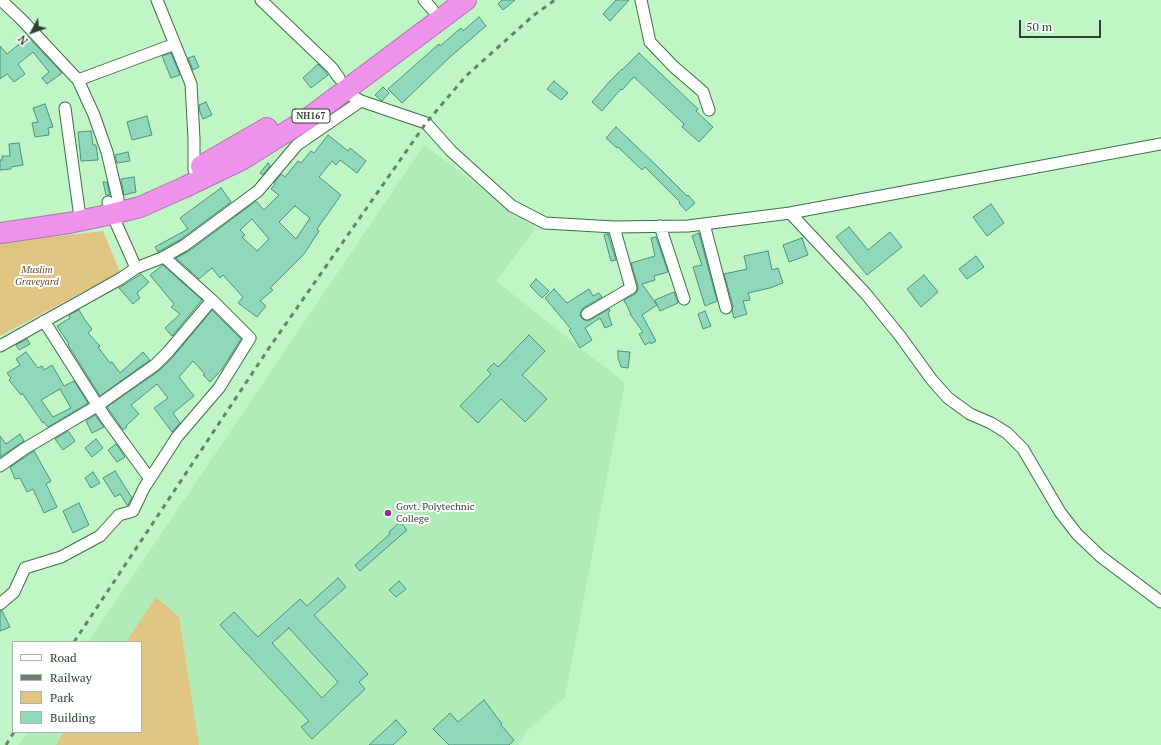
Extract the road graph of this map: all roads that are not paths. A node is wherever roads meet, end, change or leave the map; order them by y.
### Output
1 (157, 0) edge
2 (261, 0) edge
3 (466, 0) edge
4 (641, 0) edge
5 (433, 3) edge
6 (3, 7) edge
7 (175, 44) junction
8 (78, 80) junction
9 (341, 84) junction
10 (361, 101) junction
11 (64, 108) dead end
12 (709, 110) dead end
13 (1161, 144) edge
14 (194, 170) junction
15 (113, 205) junction
16 (79, 210) junction
17 (790, 213) junction
18 (0, 221) edge
19 (704, 224) junction
20 (660, 226) junction
21 (614, 227) junction
22 (0, 233) edge
23 (164, 257) junction
24 (136, 268) junction
25 (684, 299) dead end
26 (212, 300) junction
27 (726, 308) dead end
28 (587, 314) dead end
29 (44, 321) junction
30 (0, 346) edge
31 (98, 406) junction
32 (0, 466) edge
33 (150, 479) junction
34 (1161, 602) edge
35 (0, 604) edge

1 - 7 street
2 - 9 street
3 - 9 highway, NH167
4 - 12 street
5 - 9 highway, NH167
6 - 8 street
7 - 8 street
7 - 14 street
8 - 15 street
9 - 10 street
9 - 14 highway, NH167
9 - 15 highway, NH167
10 - 21 street
10 - 23 street
11 - 16 street
13 - 17 street
14 - 15 highway, NH167
15 - 16 highway, NH167
15 - 22 highway, NH167
15 - 24 street
16 - 18 highway, NH167
17 - 19 street
17 - 34 street
19 - 20 street
19 - 27 street
20 - 21 street
20 - 25 street
21 - 28 street
23 - 24 street
23 - 26 street
24 - 29 street
26 - 31 street
26 - 33 street
29 - 30 street
29 - 31 street
31 - 32 street
31 - 33 street
33 - 35 street

